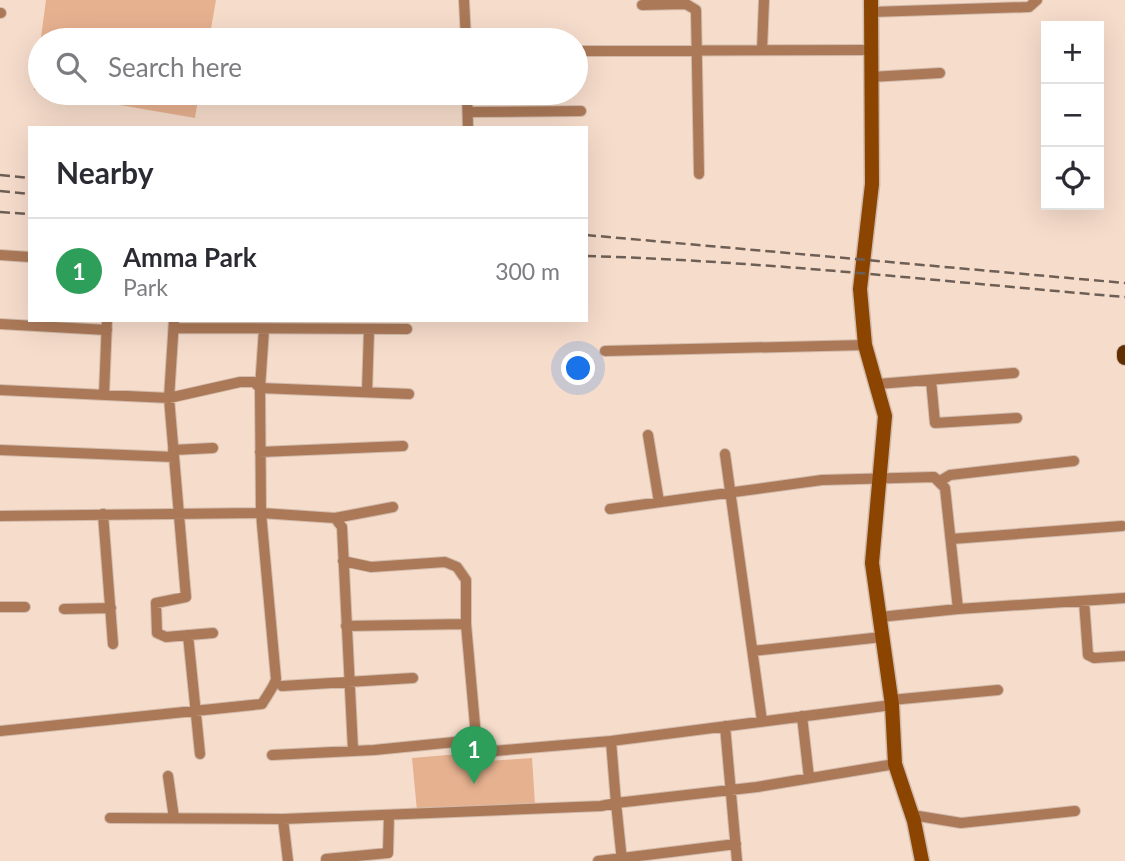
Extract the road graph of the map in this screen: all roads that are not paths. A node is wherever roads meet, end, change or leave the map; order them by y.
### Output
1 (464, 0) edge
2 (764, 0) edge
3 (1037, 0) edge
4 (642, 5) dead end
5 (934, 5) edge
6 (871, 6) edge
7 (465, 28) edge
8 (698, 50) junction
9 (762, 50) junction
10 (871, 50) junction
11 (588, 51) edge
12 (940, 73) dead end
13 (871, 77) junction
14 (468, 105) edge
15 (581, 111) dead end
16 (468, 112) junction
17 (468, 126) edge
18 (699, 174) dead end
19 (0, 256) edge
20 (28, 257) edge
21 (0, 324) edge
22 (174, 324) edge
23 (107, 325) edge
24 (243, 325) edge
25 (264, 329) junction
26 (407, 329) dead end
27 (369, 330) junction
28 (865, 345) junction
29 (605, 351) dead end
30 (1014, 373) dead end
31 (931, 380) junction
32 (878, 384) junction
33 (260, 388) junction
34 (0, 390) edge
35 (368, 392) junction
36 (408, 394) dead end
37 (104, 395) junction
38 (169, 398) junction
39 (1017, 418) dead end
40 (648, 435) dead end
41 (402, 446) dead end
42 (213, 448) dead end
43 (0, 450) edge
44 (260, 452) junction
45 (174, 454) junction
46 (725, 454) dead end
47 (1074, 461) dead end
48 (880, 479) junction
49 (940, 481) junction
50 (731, 493) junction
51 (660, 502) junction
52 (393, 507) dead end
53 (610, 509) dead end
54 (181, 512) junction
55 (261, 513) junction
56 (103, 514) junction
57 (0, 516) edge
58 (335, 518) junction
59 (1122, 526) dead end
60 (951, 539) junction
61 (343, 561) junction
62 (1125, 598) edge
63 (1084, 601) junction
64 (0, 607) edge
65 (25, 607) dead end
66 (111, 608) junction
67 (64, 609) dead end
68 (958, 609) junction
69 (880, 617) junction
70 (466, 624) junction
71 (346, 626) junction
72 (213, 634) dead end
73 (188, 635) junction
74 (882, 637) junction
75 (113, 644) dead end
76 (754, 650) junction
77 (1125, 656) edge
78 (413, 678) dead end
79 (349, 681) junction
80 (282, 685) dead end
81 (998, 690) dead end
82 (891, 702) junction
83 (194, 709) junction
84 (803, 716) junction
85 (762, 721) junction
86 (724, 726) junction
87 (0, 731) edge
88 (475, 740) junction
89 (611, 741) junction
90 (353, 750) junction
91 (200, 754) dead end
92 (272, 755) dead end
93 (895, 764) junction
94 (167, 776) dead end
95 (809, 778) junction
96 (731, 790) junction
97 (616, 803) junction
98 (1075, 811) dead end
99 (389, 815) junction
100 (912, 815) junction
101 (110, 818) dead end
102 (174, 818) junction
103 (283, 819) junction
104 (736, 844) junction
105 (326, 859) edge
106 (622, 860) edge
107 (288, 861) edge
108 (598, 861) edge
109 (737, 861) edge
110 (922, 861) edge

1 - 7 street
2 - 9 street
3 - 5 street
4 - 8 street
5 - 6 street
6 - 10 street
8 - 9 street
8 - 11 street
8 - 18 street
9 - 10 street
10 - 13 street
12 - 13 street
13 - 28 street
14 - 16 street
15 - 16 street
16 - 17 street
19 - 20 street
21 - 23 street
22 - 24 street
22 - 38 street
23 - 37 street
24 - 25 street
25 - 27 street
25 - 33 street
26 - 27 street
27 - 35 street
28 - 29 street
28 - 32 street
30 - 31 street
31 - 32 street
31 - 39 street
32 - 48 street
33 - 35 street
33 - 38 street
33 - 44 street
34 - 37 street
35 - 36 street
37 - 38 street
38 - 45 street
40 - 51 street
41 - 44 street
42 - 45 street
43 - 45 street
44 - 55 street
45 - 54 street
46 - 50 street
47 - 49 street
48 - 49 street
48 - 50 street
48 - 69 street
49 - 60 street
50 - 51 street
50 - 76 street
51 - 53 street
52 - 58 street
54 - 55 street
54 - 56 street
54 - 73 street
55 - 58 street
55 - 83 street
56 - 57 street
56 - 66 street
58 - 61 street
59 - 60 street
60 - 68 street
61 - 70 street
61 - 71 street
62 - 63 street
63 - 68 street
63 - 77 street
64 - 65 street
66 - 67 street
66 - 75 street
68 - 69 street
69 - 74 street
70 - 71 street
70 - 88 street
71 - 79 street
72 - 73 street
73 - 83 street
74 - 76 street
74 - 82 street
76 - 85 street
78 - 79 street
79 - 80 street
79 - 90 street
81 - 82 street
82 - 84 street
82 - 93 street
83 - 87 street
83 - 91 street
84 - 85 street
84 - 95 street
85 - 86 street
86 - 89 street
86 - 96 street
88 - 89 street
88 - 90 street
89 - 97 street
90 - 92 street
93 - 95 street
93 - 100 street
94 - 102 street
95 - 96 street
96 - 97 street
96 - 104 street
97 - 99 street
97 - 106 street
98 - 100 street
99 - 103 street
99 - 105 street
100 - 110 street
101 - 102 street
102 - 103 street
103 - 107 street
104 - 106 street
104 - 109 street
106 - 108 street

